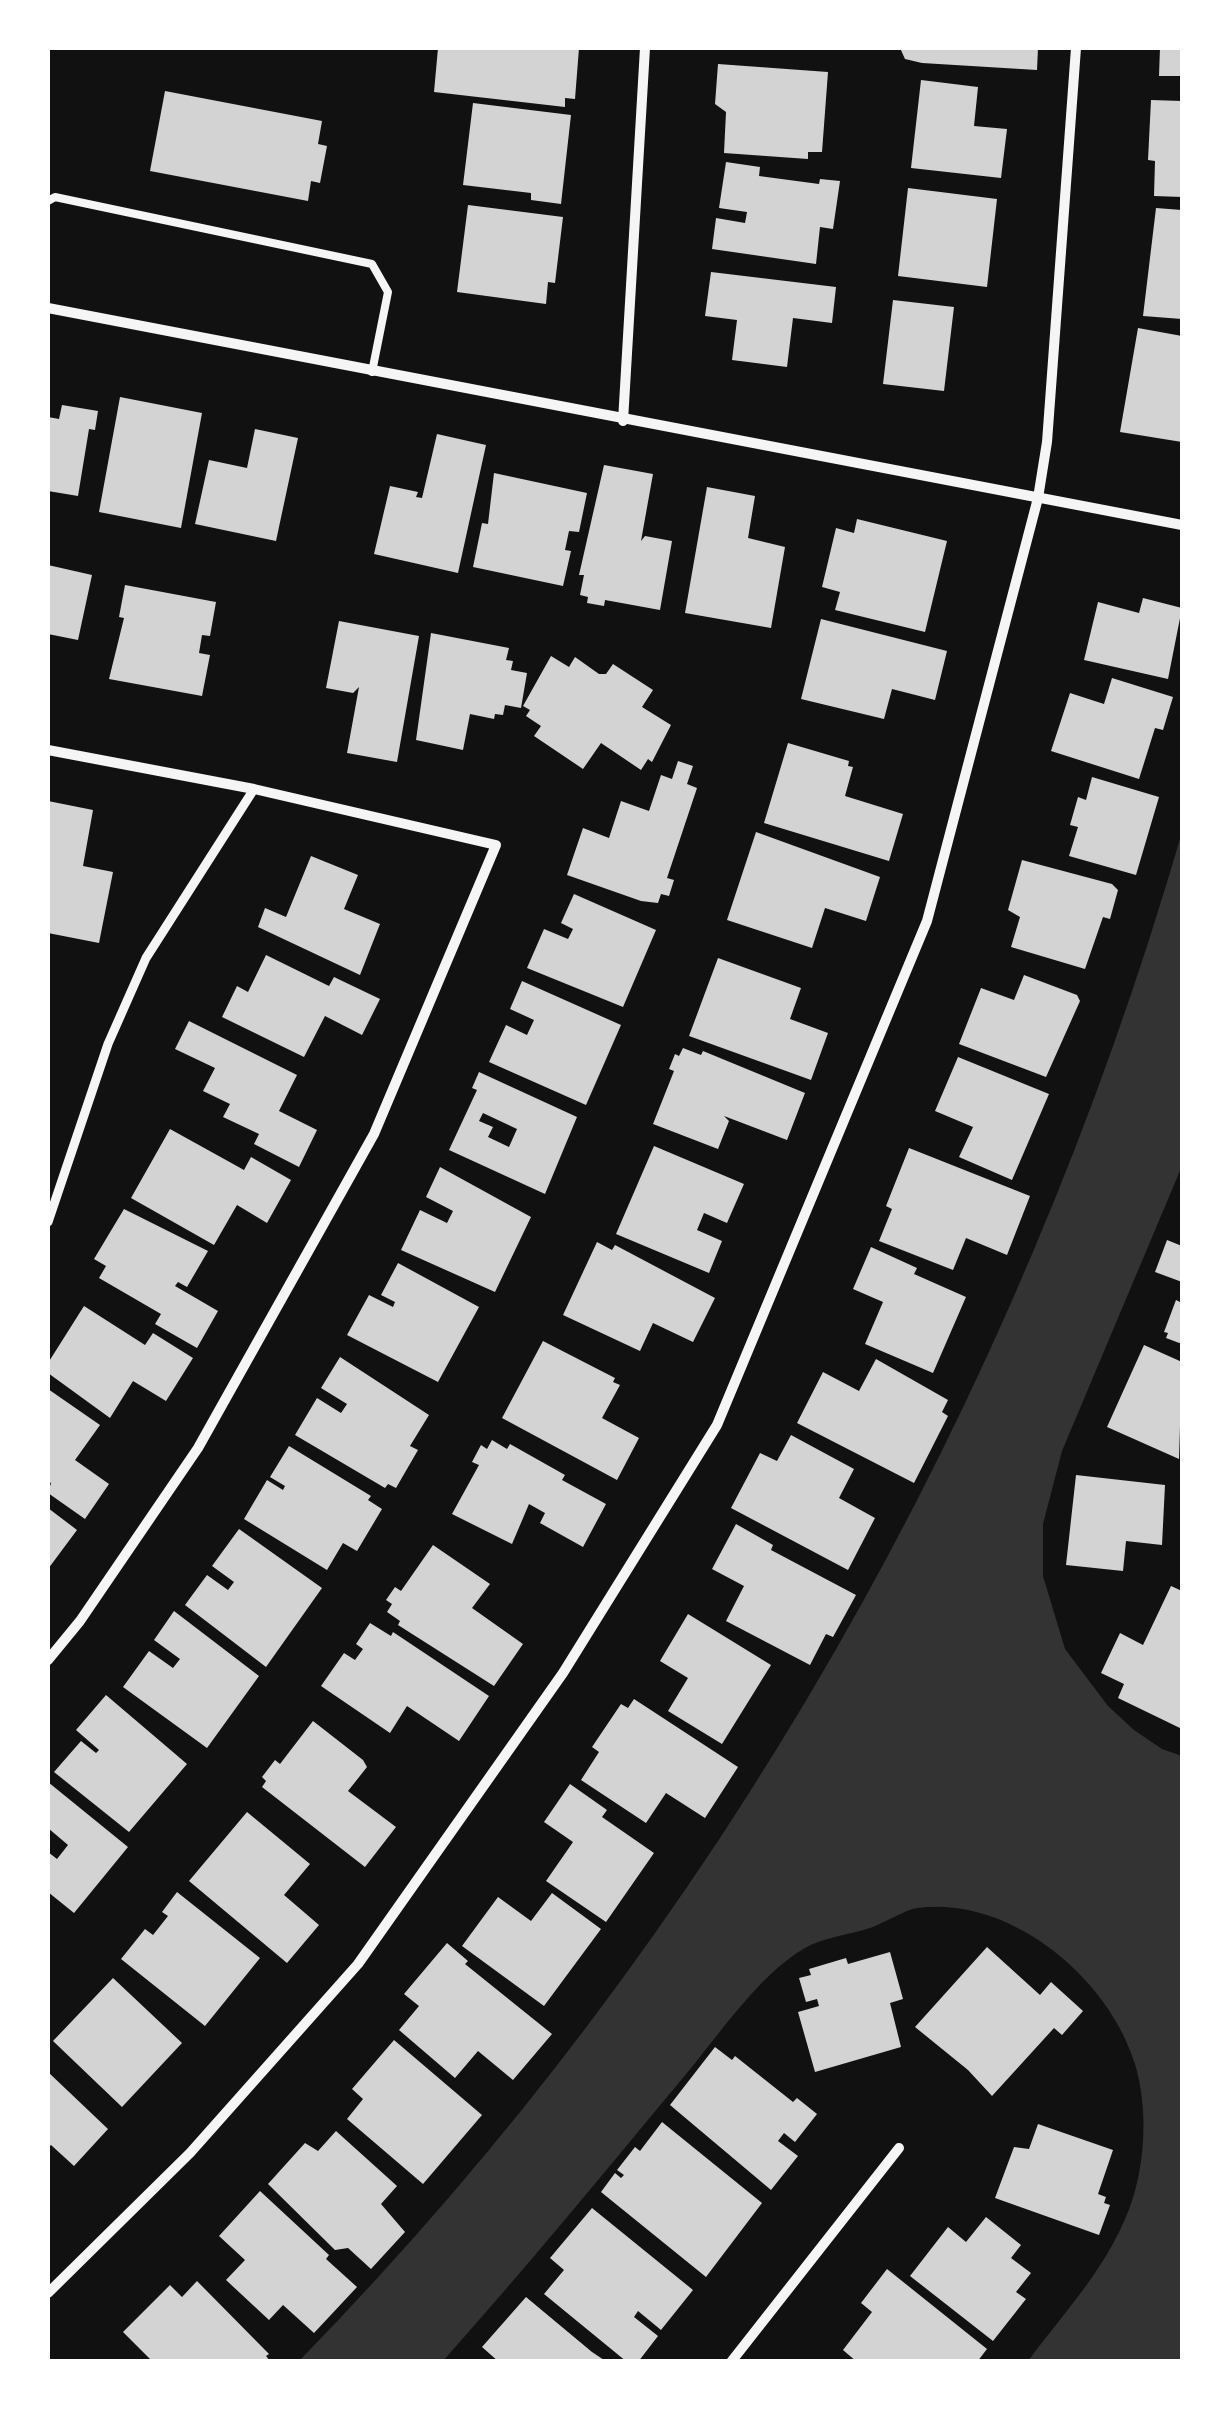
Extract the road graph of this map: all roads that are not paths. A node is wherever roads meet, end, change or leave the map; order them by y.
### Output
1 (646, 48) edge
2 (1076, 48) edge
3 (48, 201) edge
4 (48, 308) edge
5 (372, 372) junction
6 (623, 420) junction
7 (1038, 498) junction
8 (1182, 525) edge
9 (48, 750) edge
10 (254, 789) junction
11 (48, 1222) edge
12 (48, 1660) edge
13 (899, 2148) dead end
14 (48, 2293) edge
15 (732, 2362) edge

1 - 6 street
2 - 7 street
3 - 5 lane
4 - 5 street
5 - 6 street
6 - 7 street
7 - 8 street
7 - 14 street
9 - 10 street
10 - 11 street
10 - 12 street
13 - 15 street

